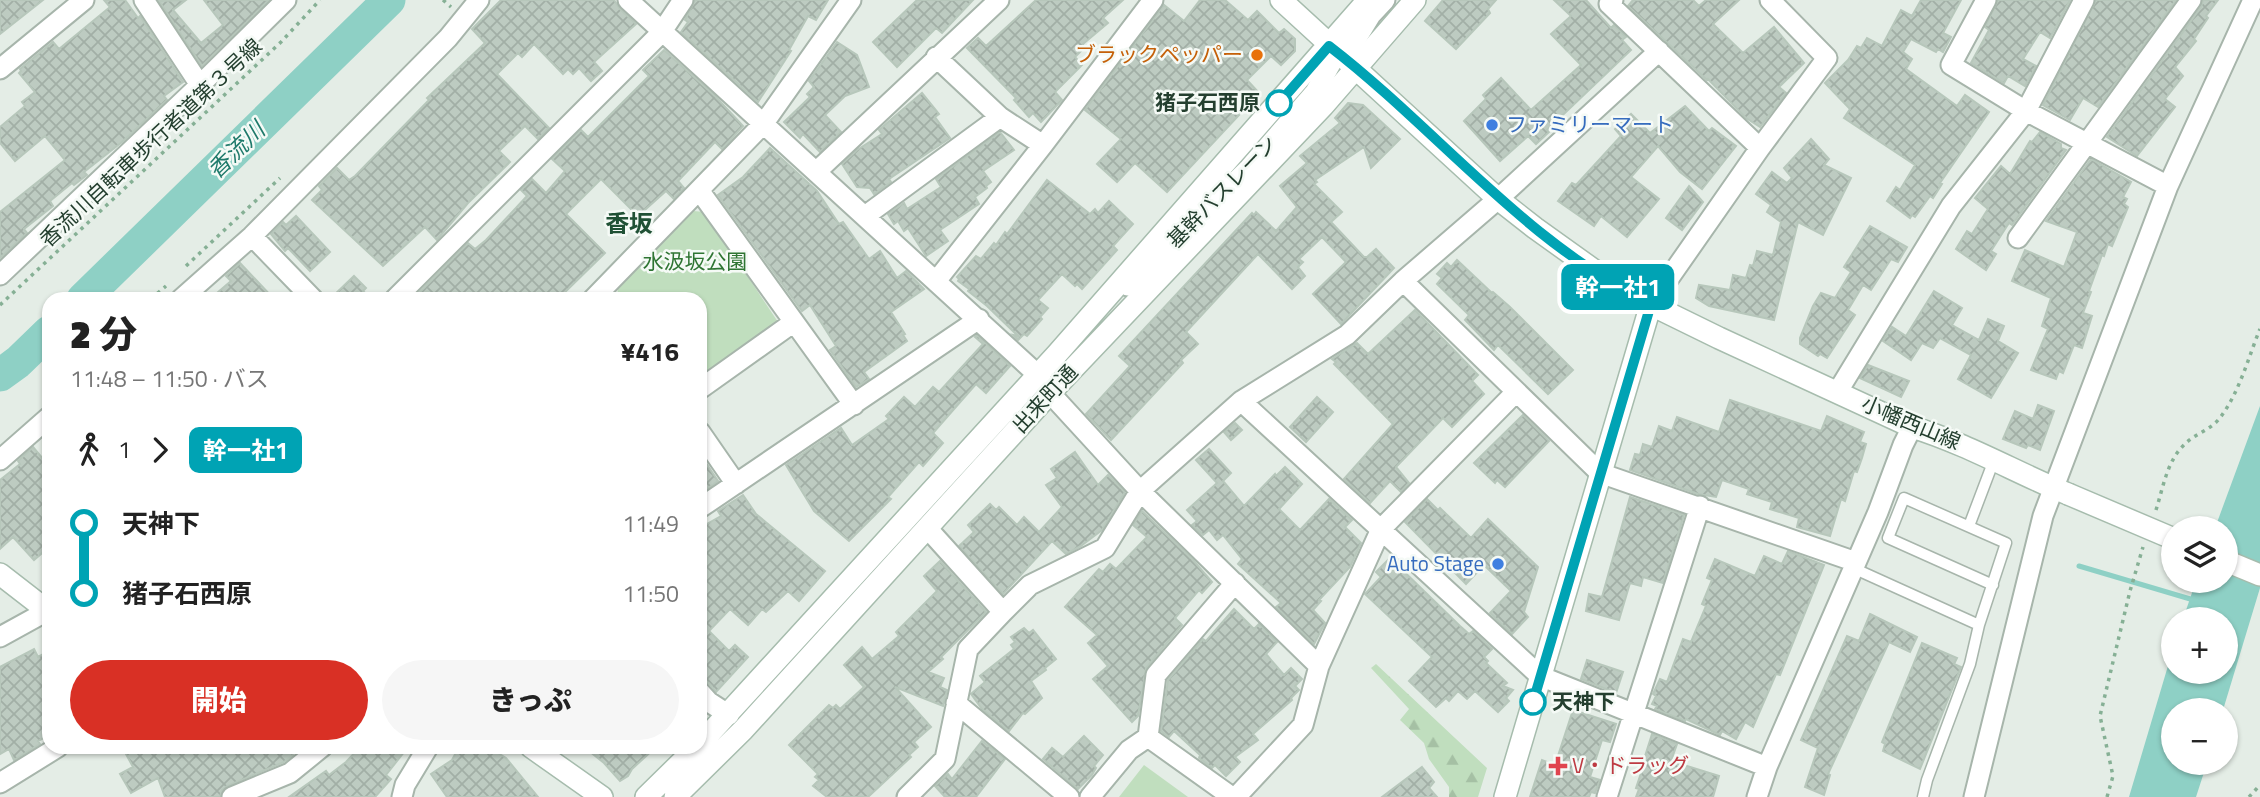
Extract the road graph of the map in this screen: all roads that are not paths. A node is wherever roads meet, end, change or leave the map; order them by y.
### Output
1 (84, 0) edge
2 (144, 0) edge
3 (286, 0) edge
4 (479, 0) edge
5 (628, 0) edge
6 (683, 0) edge
7 (851, 0) edge
8 (999, 0) edge
9 (1153, 0) edge
10 (1281, 0) edge
11 (1385, 0) edge
12 (1415, 0) edge
13 (1613, 0) edge
14 (1770, 0) edge
15 (1986, 0) edge
16 (2084, 0) edge
17 (2190, 0) edge
18 (2253, 0) edge
19 (1364, 4) edge
20 (661, 33) junction
21 (1658, 51) junction
22 (1342, 56) junction
23 (936, 57) junction
24 (0, 69) edge
25 (200, 85) junction
26 (2026, 111) junction
27 (1000, 117) junction
28 (764, 123) junction
29 (2086, 142) junction
30 (1044, 145) junction
31 (1760, 148) junction
32 (816, 172) junction
33 (2168, 186) junction
34 (699, 190) junction
35 (1498, 198) junction
36 (865, 216) junction
37 (252, 236) junction
38 (2018, 238) dead end
39 (0, 275) edge
40 (937, 280) junction
41 (1403, 281) junction
42 (189, 292) edge
43 (306, 292) edge
44 (402, 292) edge
45 (605, 292) edge
46 (1651, 304) junction
47 (979, 319) junction
48 (794, 322) junction
49 (1038, 375) junction
50 (707, 384) edge
51 (1516, 391) junction
52 (1838, 391) junction
53 (1050, 393) junction
54 (1241, 401) junction
55 (854, 405) junction
56 (42, 423) edge
57 (1912, 427) junction
58 (707, 442) edge
59 (1994, 459) junction
60 (0, 460) edge
61 (1600, 473) junction
62 (736, 484) junction
63 (1140, 491) junction
64 (2061, 491) junction
65 (707, 503) edge
66 (1700, 506) junction
67 (1886, 516) junction
68 (1969, 526) junction
69 (928, 529) junction
70 (1381, 529) junction
71 (2161, 533) edge
72 (1855, 565) junction
73 (2238, 566) edge
74 (0, 574) edge
75 (2260, 575) edge
76 (1234, 583) junction
77 (1993, 585) junction
78 (42, 606) edge
79 (1003, 612) junction
80 (42, 614) edge
81 (1979, 625) junction
82 (0, 637) edge
83 (1319, 666) junction
84 (1540, 676) junction
85 (707, 700) edge
86 (956, 703) junction
87 (1634, 712) junction
88 (729, 715) junction
89 (707, 737) edge
90 (1148, 737) junction
91 (47, 754) edge
92 (313, 754) edge
93 (424, 754) edge
94 (541, 754) edge
95 (690, 754) edge
96 (1767, 767) junction
97 (0, 783) edge
98 (232, 797) edge
99 (402, 797) edge
100 (602, 797) edge
101 (646, 797) edge
102 (675, 797) edge
103 (908, 797) edge
104 (1069, 797) edge
105 (1090, 797) edge
106 (1234, 797) edge
107 (1505, 797) edge
108 (1607, 797) edge
109 (1757, 797) edge
110 (1923, 797) edge
111 (1974, 797) edge

1 - 24 street
2 - 25 street
3 - 25 street
4 - 37 street
5 - 20 street
6 - 20 street
7 - 28 street
8 - 23 street
9 - 30 street
10 - 22 main road
11 - 22 street
12 - 22 main road, 出来町通
13 - 21 street
14 - 31 street
15 - 26 street
16 - 26 street
17 - 29 street
18 - 33 street
19 - 22 main road, 出来町通
20 - 28 street
20 - 44 street
21 - 31 street
21 - 35 street
22 - 35 main road, 小幡西山線
22 - 49 main road, 出来町通
22 - 53 main road, 出来町通
23 - 27 street
23 - 32 street
25 - 39 street
26 - 29 street
26 - 52 street
27 - 30 street
27 - 36 street
28 - 32 street
28 - 34 street
29 - 33 street
29 - 38 street
30 - 40 street
31 - 46 street
32 - 36 street
33 - 64 street
34 - 45 street
34 - 48 street
35 - 41 street
35 - 46 main road, 小幡西山線
36 - 40 street
37 - 42 street
37 - 43 street
40 - 47 street
41 - 51 street
41 - 54 street
46 - 52 main road, 小幡西山線
46 - 61 main road
47 - 49 street
47 - 55 street
48 - 50 street
48 - 55 street
49 - 53 street
49 - 88 main road, 出来町通
51 - 61 street
51 - 70 street
52 - 57 main road, 小幡西山線
53 - 63 street
53 - 69 main road, 出来町通
54 - 63 street
54 - 70 street
55 - 62 street
56 - 60 street
57 - 59 main road, 小幡西山線
57 - 67 street
58 - 62 street
59 - 64 main road, 小幡西山線
59 - 68 lane
61 - 66 street
61 - 84 main road
62 - 65 street
63 - 76 street
63 - 79 street
64 - 71 main road, 小幡西山線, bridge
64 - 111 street
66 - 72 street
66 - 87 street
67 - 68 lane
67 - 72 street
67 - 77 lane
68 - 77 lane
69 - 79 street
69 - 102 main road, 出来町通
70 - 83 street
70 - 84 street
72 - 81 lane
72 - 96 street
73 - 75 main road
74 - 78 main road
76 - 83 street
76 - 90 street
77 - 81 lane
79 - 86 street
80 - 82 street
81 - 110 lane
83 - 106 street
84 - 87 street
84 - 107 main road
85 - 88 street
86 - 103 street
86 - 104 street
87 - 96 street
87 - 108 street
88 - 89 main road, 出来町通
90 - 105 street
90 - 106 street
91 - 97 street
92 - 98 street
93 - 99 street
94 - 100 main road
95 - 101 main road, 出来町通
96 - 109 street

